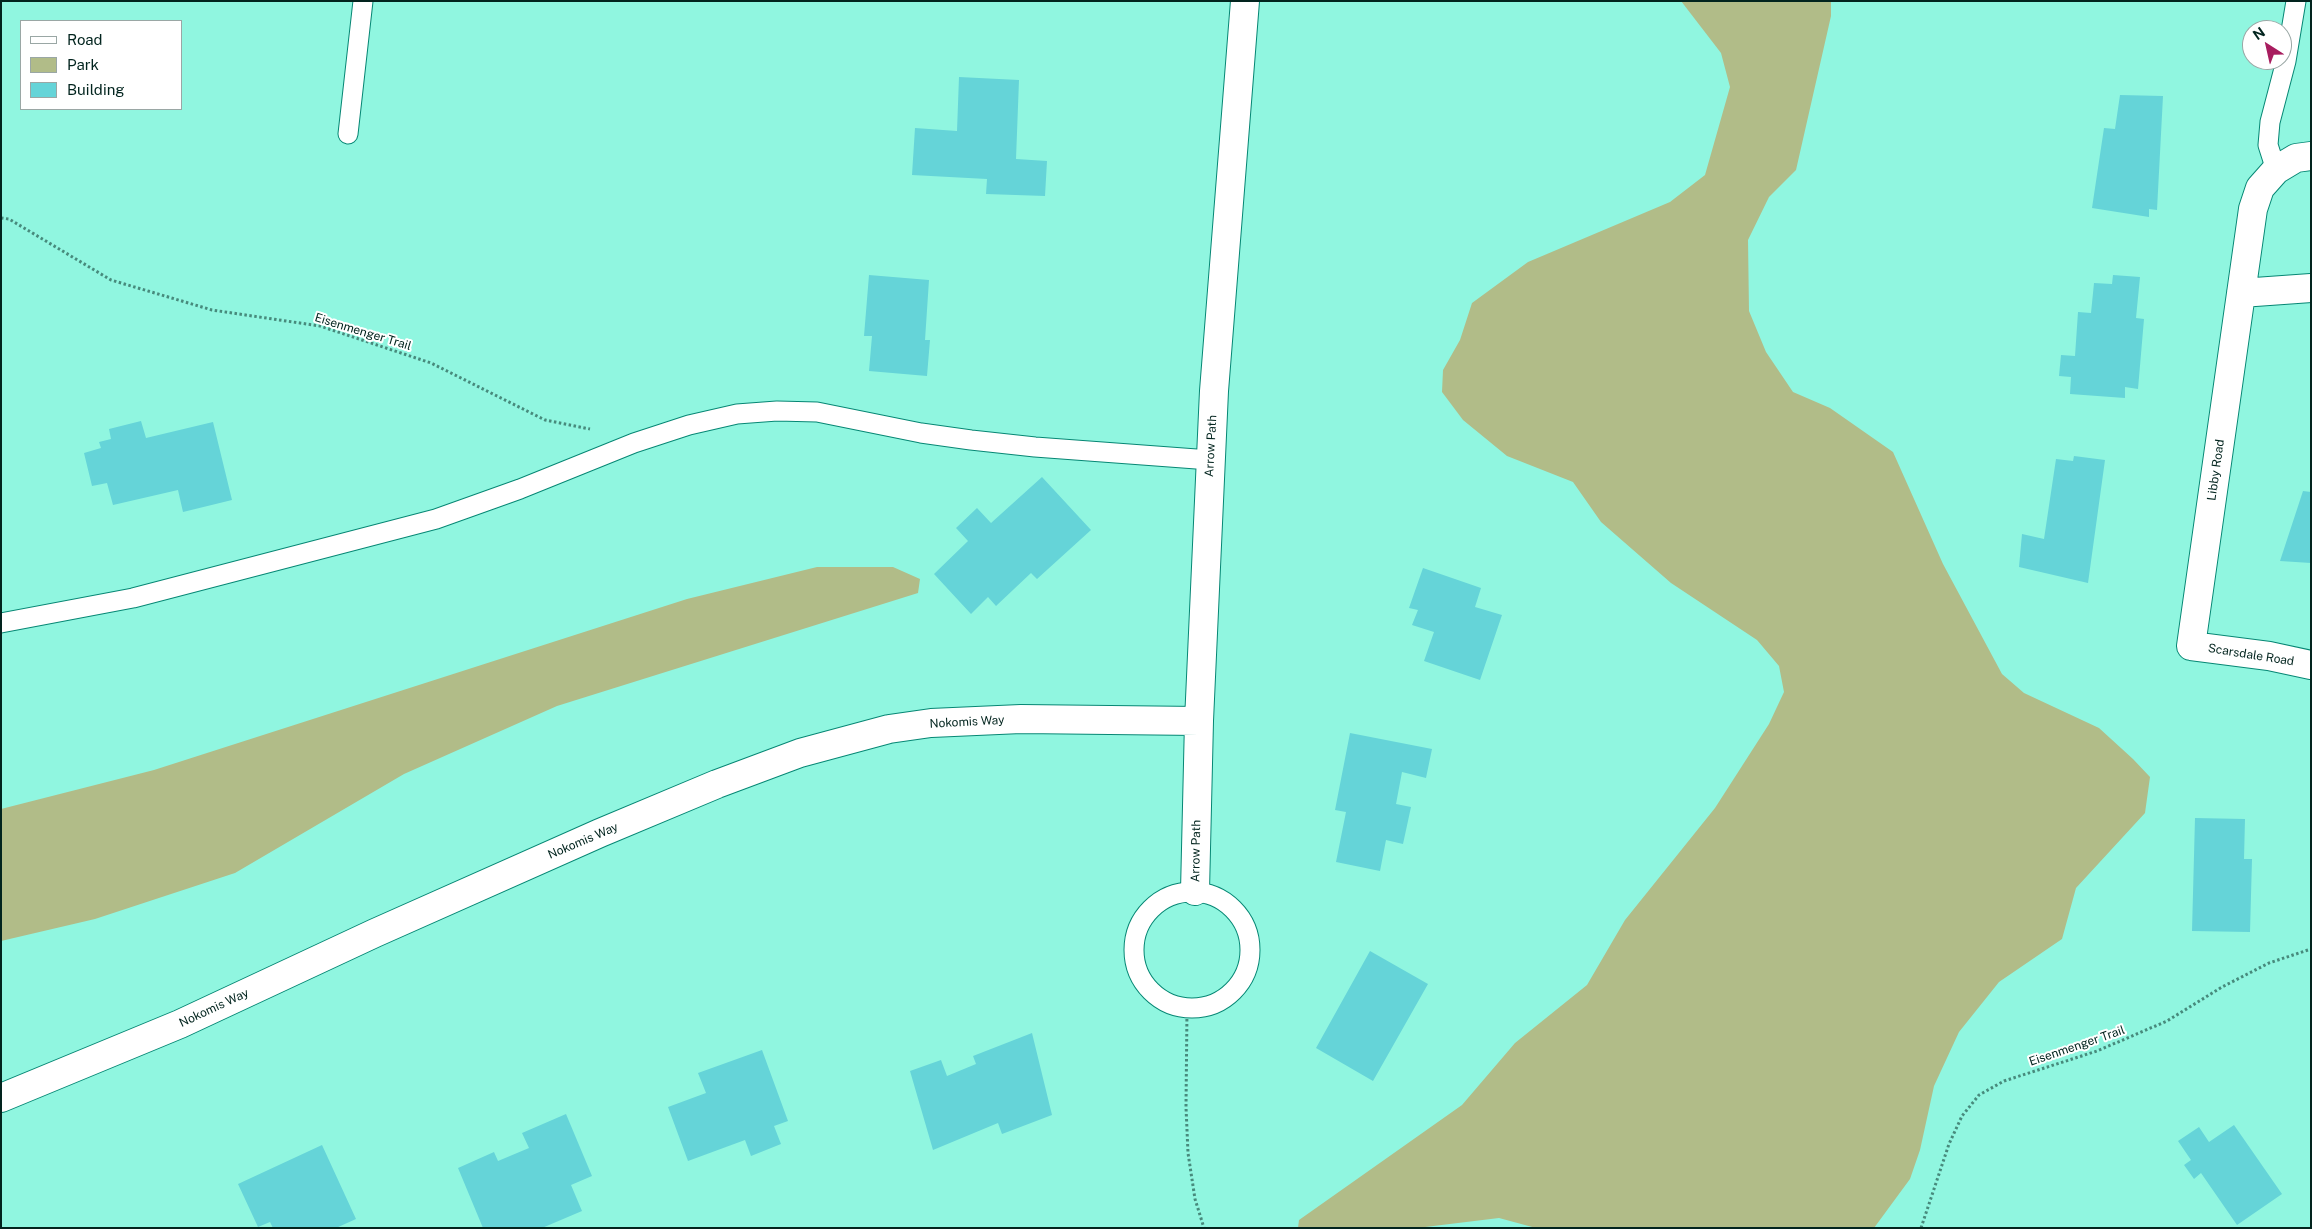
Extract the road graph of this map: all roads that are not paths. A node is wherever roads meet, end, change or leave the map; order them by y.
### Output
1 (363, 1) edge
2 (1246, 1) edge
3 (2296, 1) edge
4 (348, 134) dead end
5 (2311, 156) edge
6 (2276, 170) junction
7 (2311, 288) edge
8 (2241, 293) junction
9 (1210, 460) junction
10 (1, 623) edge
11 (2191, 646) joint
12 (2311, 665) edge
13 (1199, 721) junction
14 (1195, 892) junction
15 (1, 1098) edge

1 - 4 lane
2 - 9 street, Arrow Path
3 - 6 lane
5 - 6 street, Libby Road
6 - 8 street, Libby Road
7 - 8 street
8 - 11 street, Libby Road
9 - 10 lane
9 - 13 street, Arrow Path
11 - 12 street, Scarsdale Road
13 - 14 street, Arrow Path
13 - 15 street, Nokomis Way
14 - 14 lane

